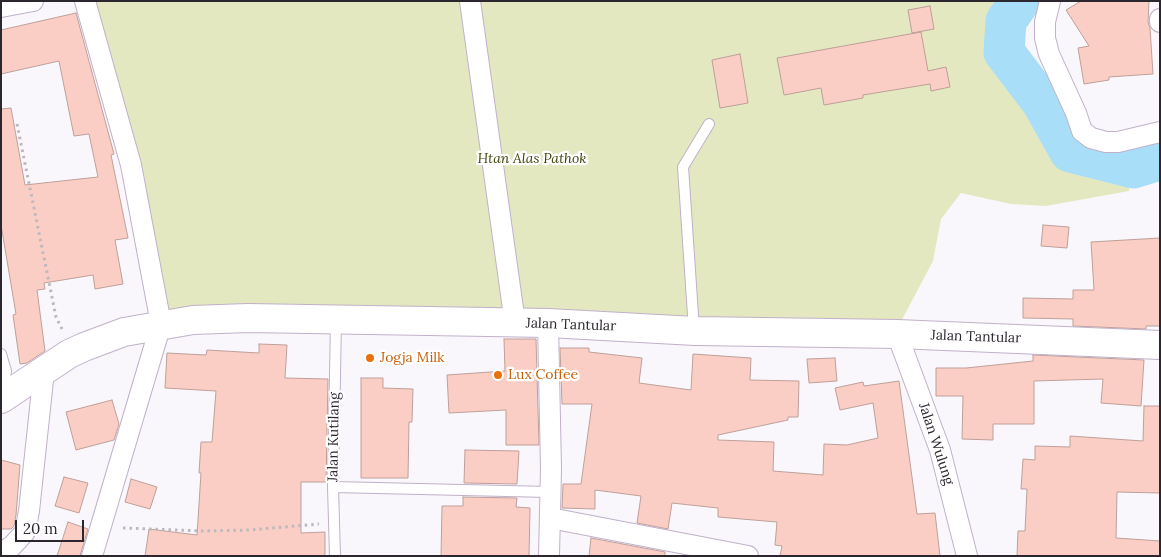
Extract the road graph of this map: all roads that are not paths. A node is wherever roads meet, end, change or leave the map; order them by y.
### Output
1 (33, 1) edge
2 (85, 1) edge
3 (470, 1) edge
4 (1050, 1) edge
5 (1, 7) edge
6 (709, 124) dead end
7 (1160, 132) edge
8 (336, 319) junction
9 (515, 323) junction
10 (548, 323) junction
11 (161, 324) junction
12 (694, 331) junction
13 (897, 334) junction
14 (1160, 345) edge
15 (1, 354) edge
16 (44, 371) junction
17 (2, 399) edge
18 (333, 487) junction
19 (550, 492) junction
20 (550, 518) junction
21 (1, 553) edge
22 (92, 556) edge
23 (335, 556) edge
24 (549, 556) edge
25 (748, 556) edge
26 (967, 556) edge

1 - 5 street
2 - 11 street
3 - 9 street
4 - 7 street
6 - 12 lane
8 - 9 street, Jalan Tantular
8 - 11 street, Jalan Tantular
8 - 18 lane, Jalan Kutilang
9 - 10 street, Jalan Tantular
10 - 12 street, Jalan Tantular
10 - 19 street
11 - 16 street, Jalan Tantular
11 - 22 street
12 - 13 street, Jalan Tantular
13 - 14 street, Jalan Tantular
13 - 26 street, Jalan Wulung
15 - 17 lane
16 - 17 street, Jalan Tantular
16 - 21 street
18 - 19 lane
18 - 23 lane, Jalan Kutilang
19 - 20 street
20 - 24 street
20 - 25 street

